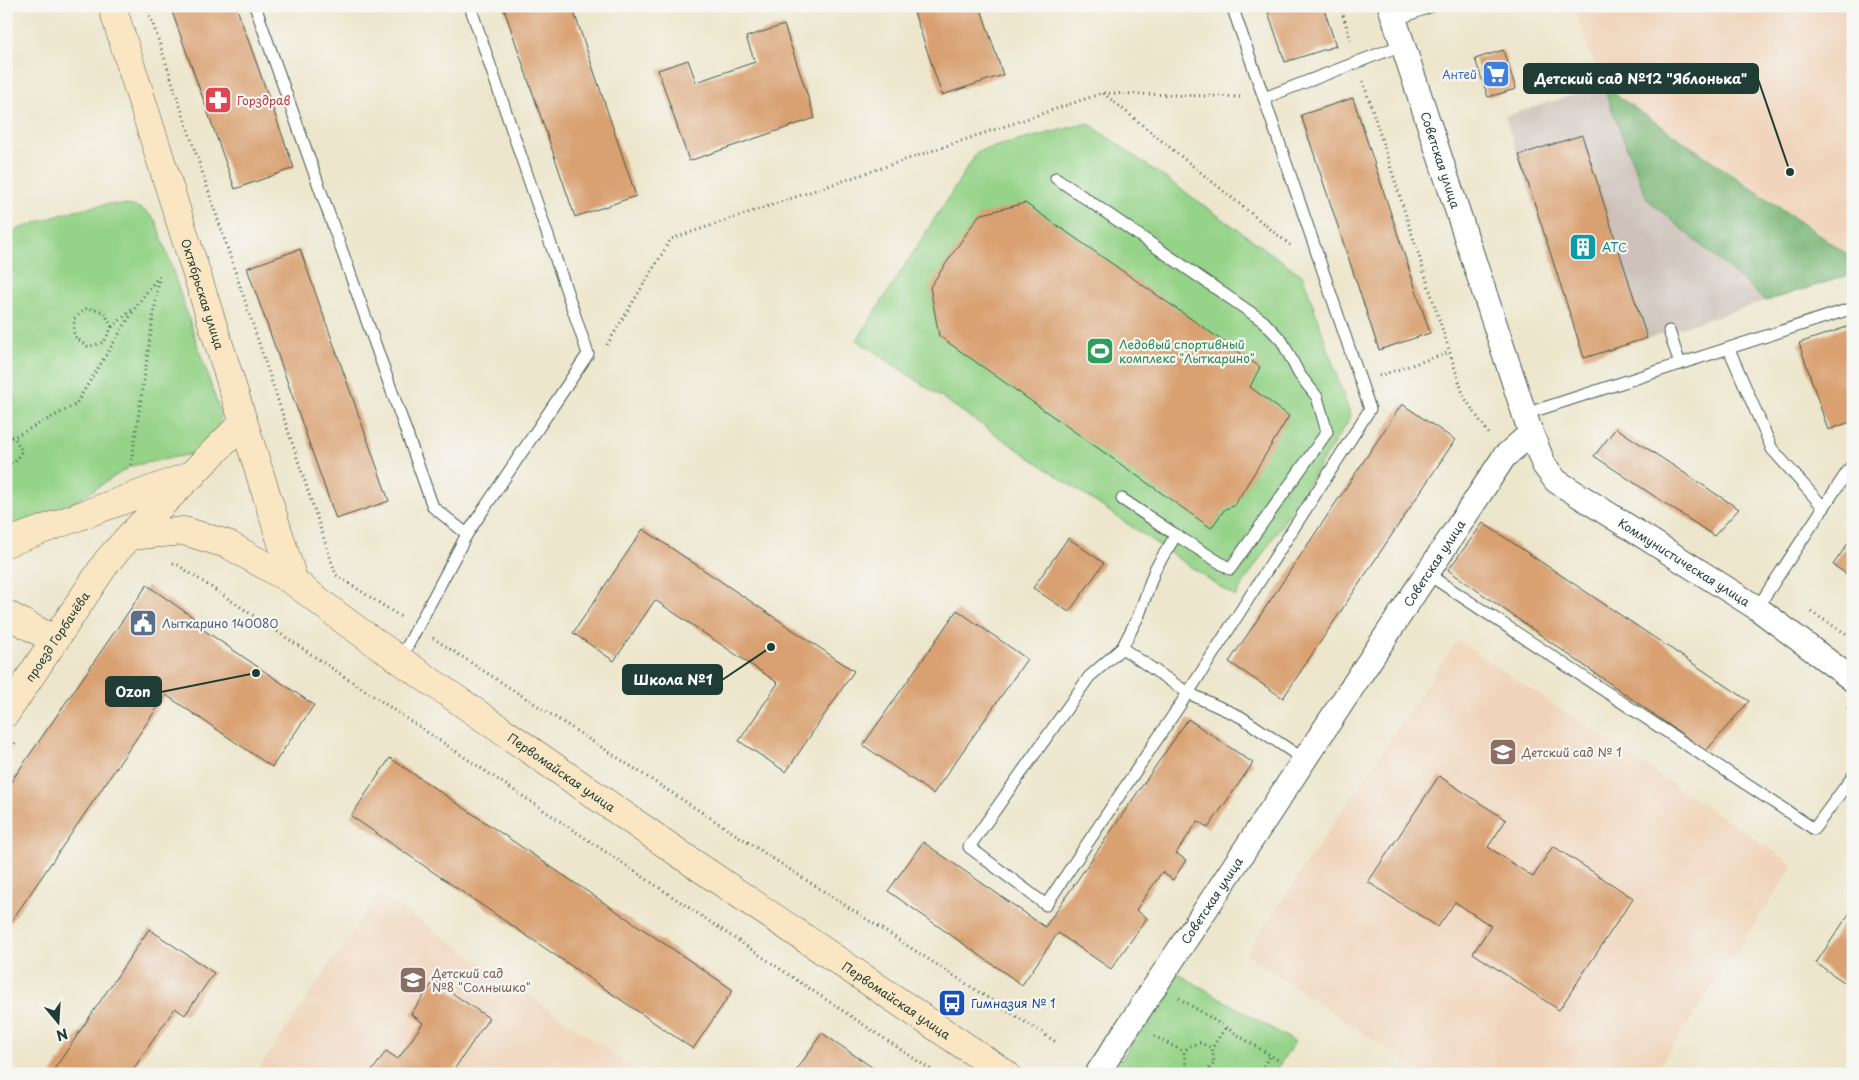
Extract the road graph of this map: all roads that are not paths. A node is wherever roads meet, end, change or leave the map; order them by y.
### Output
1 (112, 6) edge
2 (255, 6) edge
3 (470, 6) edge
4 (1232, 6) edge
5 (1432, 6) edge
6 (1392, 13) edge
7 (1402, 45) junction
8 (1264, 98) junction
9 (1056, 178) dead end
10 (1853, 308) edge
11 (1669, 331) dead end
12 (1729, 349) junction
13 (1680, 364) junction
14 (243, 423) junction
15 (1528, 424) junction
16 (1853, 463) edge
17 (192, 475) junction
18 (1122, 499) dead end
19 (1824, 508) junction
20 (467, 534) junction
21 (1176, 535) junction
22 (130, 536) junction
23 (6, 543) edge
24 (1426, 572) junction
25 (294, 582) junction
26 (1757, 608) junction
27 (6, 614) edge
28 (55, 640) junction
29 (1122, 648) junction
30 (400, 660) junction
31 (1853, 680) edge
32 (1188, 693) junction
33 (6, 714) edge
34 (1303, 760) junction
35 (1853, 776) edge
36 (1006, 1074) edge
37 (1097, 1074) edge

1 - 14 street, Октябрьская улица
2 - 20 lane
3 - 20 lane
4 - 8 lane
5 - 6 lane
6 - 7 street, Советская улица
7 - 8 lane
7 - 15 street, Советская улица
8 - 32 lane
9 - 21 lane
10 - 12 lane
11 - 13 lane
12 - 13 lane
12 - 19 lane
13 - 15 lane
14 - 17 street
14 - 25 street, Октябрьская улица
15 - 24 street, Советская улица
15 - 26 street, Коммунистическая улица
16 - 19 lane
17 - 22 street
17 - 23 street
18 - 21 lane
19 - 26 lane
20 - 30 lane
21 - 29 lane
22 - 25 street, Первомайская улица
22 - 28 street, проезд Горбачёва
24 - 34 street, Советская улица
24 - 35 lane
25 - 30 street, Первомайская улица
26 - 31 street, Коммунистическая улица
27 - 28 street
28 - 33 street, проезд Горбачёва
29 - 32 lane
29 - 32 lane
30 - 36 street, Первомайская улица
32 - 34 lane
34 - 37 street, Советская улица

